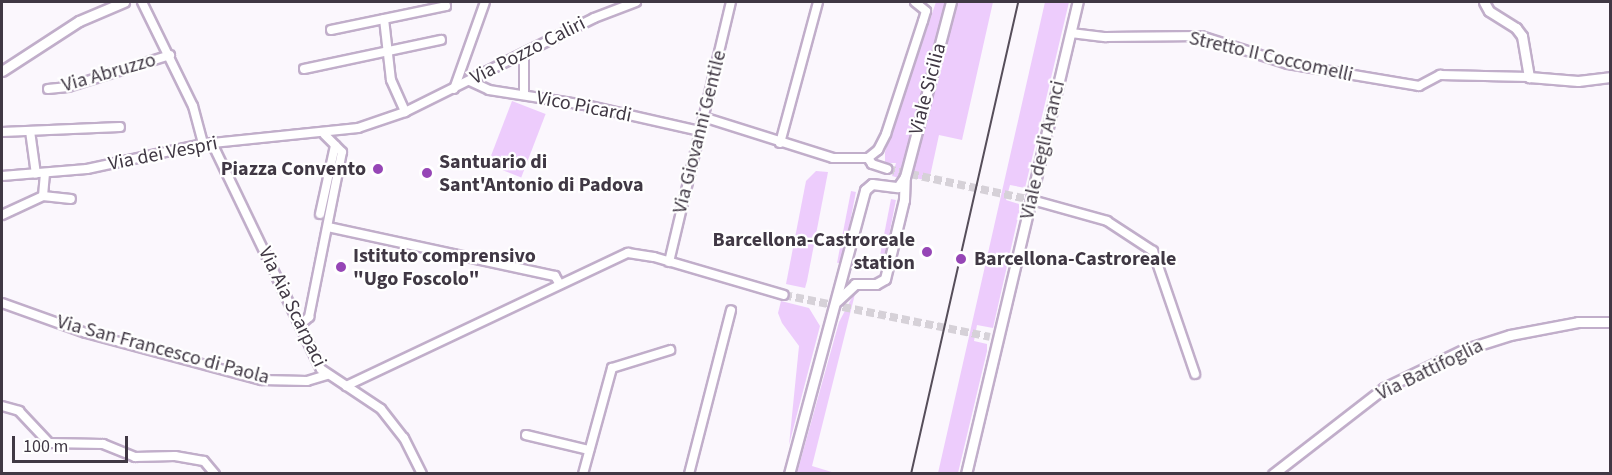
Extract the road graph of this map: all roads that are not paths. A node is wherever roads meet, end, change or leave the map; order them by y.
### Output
1 (124, 2) edge
2 (142, 2) edge
3 (445, 2) edge
4 (485, 2) edge
5 (636, 2) edge
6 (731, 2) edge
7 (818, 2) edge
8 (915, 2) edge
9 (951, 2) edge
10 (1078, 2) edge
11 (1484, 2) edge
12 (384, 19) junction
13 (331, 30) dead end
14 (1071, 33) junction
15 (441, 40) dead end
16 (388, 51) junction
17 (524, 54) junction
18 (170, 55) junction
19 (304, 69) dead end
20 (2, 71) edge
21 (1529, 77) junction
22 (1611, 77) edge
23 (470, 81) junction
24 (48, 89) dead end
25 (454, 89) junction
26 (525, 95) junction
27 (405, 112) junction
28 (703, 117) junction
29 (120, 127) dead end
30 (30, 131) junction
31 (699, 131) junction
32 (2, 132) edge
33 (324, 134) junction
34 (212, 143) junction
35 (780, 143) junction
36 (203, 144) junction
37 (335, 146) junction
38 (868, 158) junction
39 (887, 169) tunnel mouth
40 (40, 174) junction
41 (2, 177) edge
42 (905, 177) junction
43 (896, 188) junction
44 (43, 196) junction
45 (904, 197) junction
46 (71, 199) dead end
47 (1032, 200) junction
48 (320, 214) dead end
49 (2, 215) edge
50 (328, 227) junction
51 (669, 262) junction
52 (559, 283) junction
53 (784, 295) tunnel mouth
54 (837, 302) junction
55 (2, 303) edge
56 (731, 310) dead end
57 (1609, 319) edge
58 (301, 324) junction
59 (990, 337) tunnel mouth
60 (1000, 339) junction
61 (670, 350) dead end
62 (1195, 374) dead end
63 (327, 375) junction
64 (346, 386) junction
65 (2, 406) edge
66 (526, 435) dead end
67 (589, 450) junction
68 (216, 474) edge
69 (422, 474) edge
70 (583, 474) edge
71 (689, 474) edge
72 (789, 474) edge
73 (966, 474) edge
74 (1273, 474) edge

1 - 20 street
2 - 18 street
3 - 12 street
4 - 25 street
5 - 17 street, Via Pozzo Caliri
6 - 28 street, Via Giovanni Gentile
7 - 35 street
8 - 38 street
9 - 42 street, Viale Sicilia
10 - 14 street, Viale degli Aranci
11 - 21 street
12 - 13 street
12 - 16 street
14 - 21 street, Stretto II Coccomelli
14 - 47 street, Viale degli Aranci
15 - 16 street
16 - 19 street
16 - 27 street
17 - 23 street, Via Pozzo Caliri
17 - 26 street
18 - 24 street, Via Abruzzo
18 - 36 street
21 - 22 street, Stretto II Coccomelli
23 - 25 street, Via Pozzo Caliri
23 - 26 street, Vico Picardi
25 - 27 street
26 - 31 street, Vico Picardi
27 - 33 street
28 - 31 street, Via Giovanni Gentile
28 - 35 street
29 - 30 street
30 - 32 street
30 - 40 street
31 - 51 street, Via Giovanni Gentile
33 - 34 street, Via dei Vespri
33 - 37 street
34 - 36 street, Via dei Vespri
34 - 58 street, Via Aia Scarpaci
35 - 38 street
36 - 40 street, Via dei Vespri
37 - 48 street
37 - 50 street
38 - 39 street
40 - 41 street, Via dei Vespri
40 - 44 street
42 - 43 street, Viale Sicilia
42 - 45 street, Viale Sicilia
43 - 45 street
43 - 54 street
44 - 46 street
44 - 49 street
45 - 54 street, Viale Sicilia
47 - 60 street, Viale degli Aranci
47 - 62 street
50 - 52 street
50 - 58 street
51 - 52 street
51 - 53 street
52 - 64 street
54 - 72 street
55 - 63 street, Via San Francesco di Paola
56 - 71 street
57 - 74 street, Via Battifoglia
58 - 63 street, Via Aia Scarpaci
59 - 60 street
60 - 73 street, Viale degli Aranci
61 - 67 street
63 - 64 street, Via Aia Scarpaci
64 - 69 street, Via Aia Scarpaci
65 - 68 street
66 - 67 street
67 - 70 street

